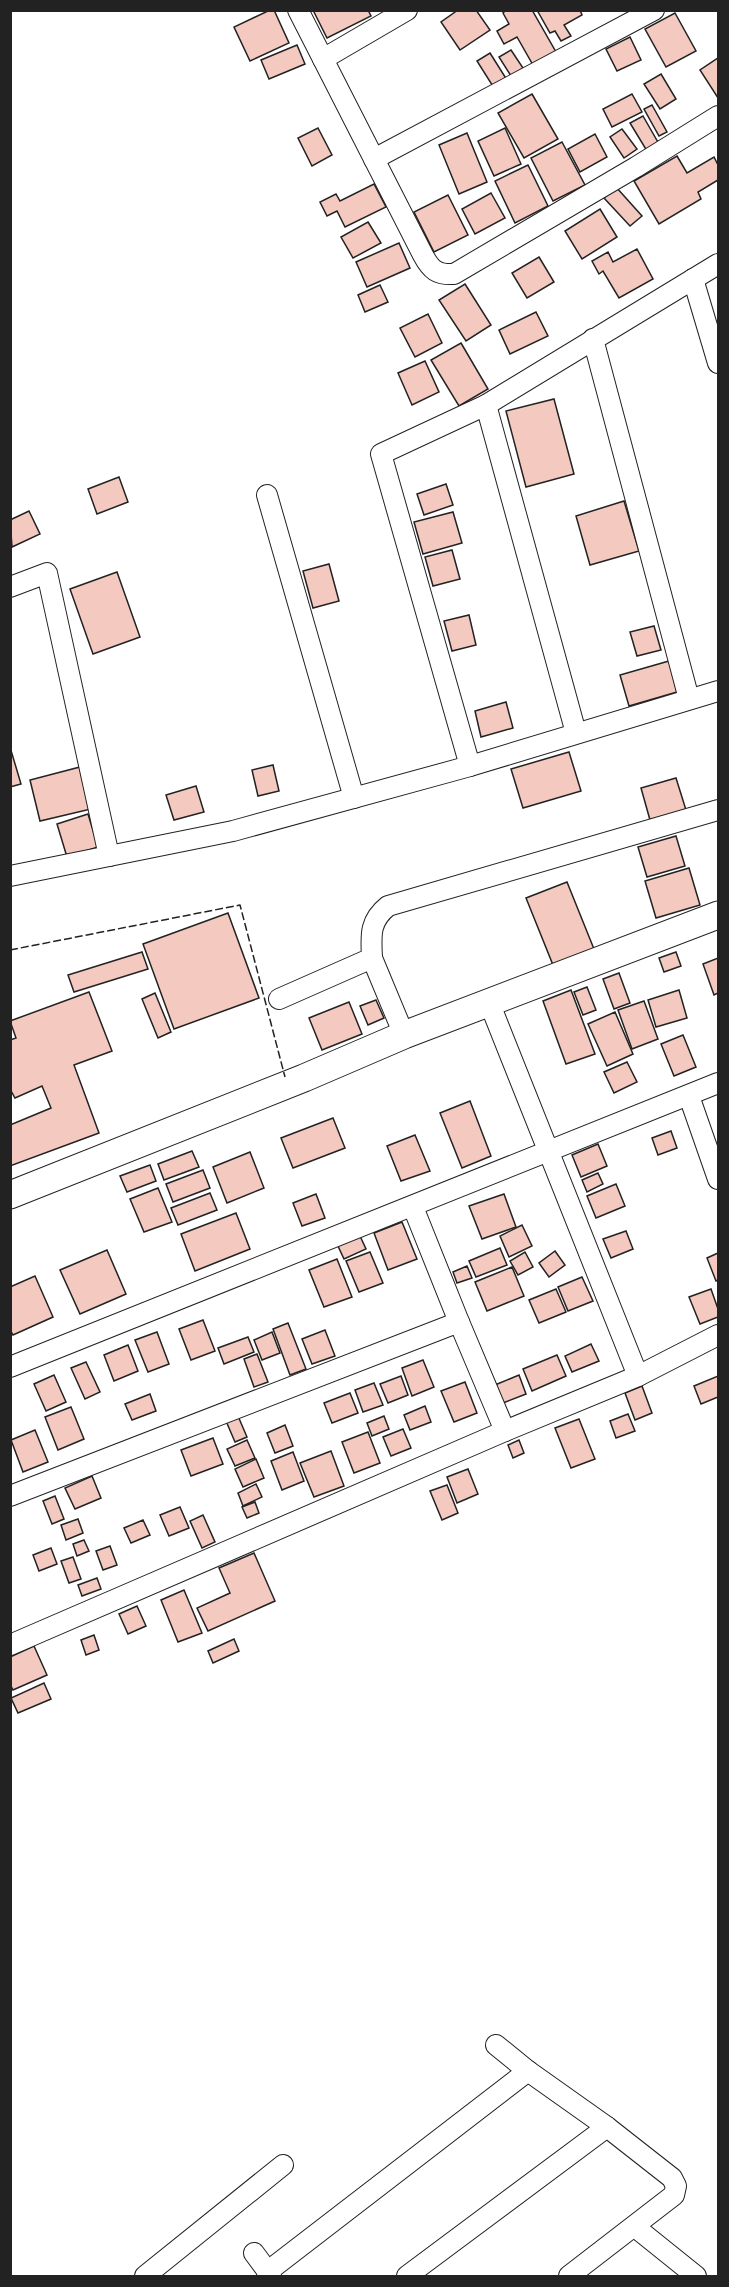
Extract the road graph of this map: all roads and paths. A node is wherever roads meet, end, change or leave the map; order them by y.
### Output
1 (298, 10) edge
2 (408, 10) edge
3 (654, 10) edge
4 (323, 59) junction
5 (718, 116) edge
6 (374, 159) junction
7 (718, 264) edge
8 (693, 279) junction
9 (593, 339) junction
10 (718, 363) edge
11 (486, 405) junction
12 (267, 495) dead end
13 (10, 587) edge
14 (718, 691) edge
15 (689, 699) junction
16 (576, 733) junction
17 (470, 766) junction
18 (354, 798) junction
19 (718, 810) edge
20 (109, 856) junction
21 (10, 876) edge
22 (718, 915) edge
23 (372, 958) junction
24 (279, 999) dead end
25 (489, 1002) junction
26 (404, 1035) junction
27 (718, 1083) edge
28 (689, 1096) junction
29 (548, 1153) junction
30 (718, 1179) edge
31 (10, 1195) edge
32 (412, 1207) junction
33 (459, 1322) junction
34 (718, 1335) edge
35 (10, 1367) edge
36 (638, 1376) junction
37 (505, 1431) junction
38 (10, 1497) edge
39 (10, 1645) edge
40 (496, 2045) dead end
41 (528, 2071) junction
42 (607, 2127) junction
43 (283, 2164) dead end
44 (635, 2226) junction
45 (254, 2253) dead end
46 (269, 2274) edge
47 (145, 2277) edge
48 (407, 2277) edge
49 (569, 2277) edge
50 (696, 2277) edge

1 - 4 street
2 - 4 street
3 - 6 street
4 - 6 street
5 - 6 street
7 - 8 street
8 - 9 street
8 - 10 street
9 - 11 street
9 - 15 street
11 - 16 street
11 - 17 street
12 - 18 street
13 - 20 street
14 - 15 street
15 - 16 street
16 - 17 street
17 - 18 street
18 - 20 street
19 - 23 street
20 - 21 street
22 - 25 street
23 - 24 street
23 - 26 street
25 - 26 street
25 - 29 street
26 - 31 street
27 - 28 street
28 - 29 street
28 - 30 street
29 - 32 street
29 - 36 street
32 - 33 street
32 - 35 street
33 - 37 street
33 - 38 street
34 - 36 street
36 - 37 street
37 - 39 street
40 - 41 street
41 - 42 street
41 - 46 street
42 - 44 street
42 - 48 street
43 - 47 street
44 - 49 street
44 - 50 street
45 - 46 street

